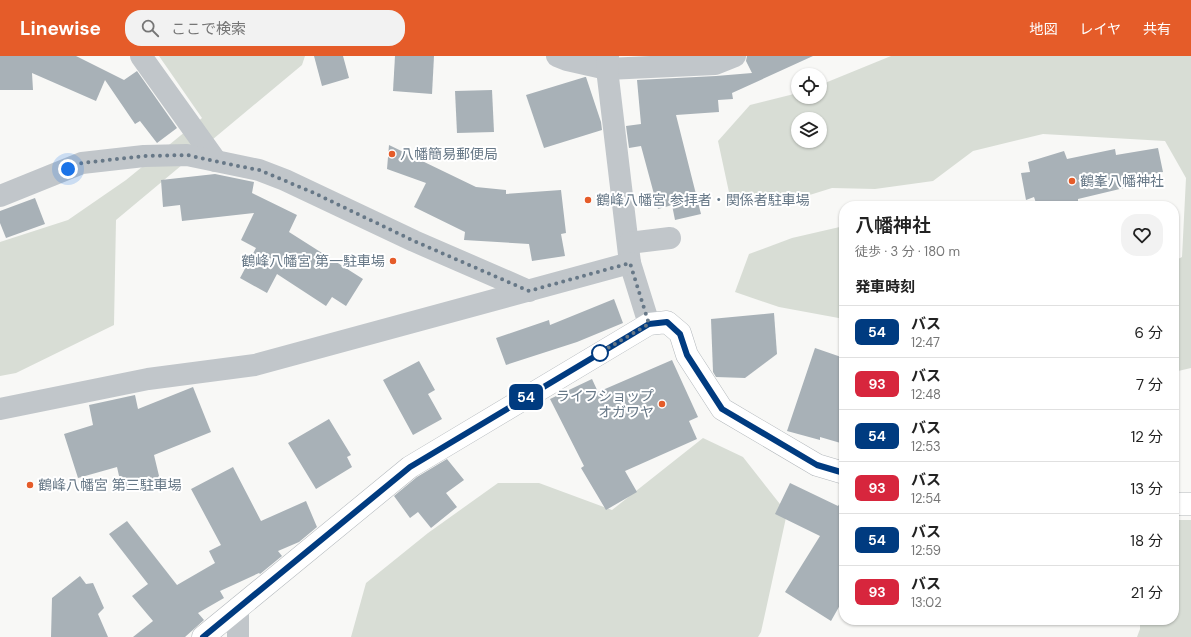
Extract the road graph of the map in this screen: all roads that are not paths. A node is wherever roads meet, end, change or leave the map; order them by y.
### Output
1 (141, 56) edge
2 (557, 56) edge
3 (735, 56) edge
4 (608, 63) edge
5 (216, 161) junction
6 (0, 196) edge
7 (670, 238) dead end
8 (629, 253) junction
9 (529, 291) junction
10 (649, 324) junction
11 (0, 410) edge
12 (839, 472) edge
13 (1179, 504) edge
14 (1191, 504) edge
15 (238, 608) junction
16 (203, 637) edge
17 (238, 637) edge

1 - 5 street
2 - 4 street
3 - 4 street
4 - 8 street
5 - 6 street
5 - 9 street
7 - 8 street
8 - 9 street
8 - 10 street
9 - 11 street
10 - 12 main road
10 - 15 main road
13 - 14 main road
15 - 16 main road
15 - 17 street

